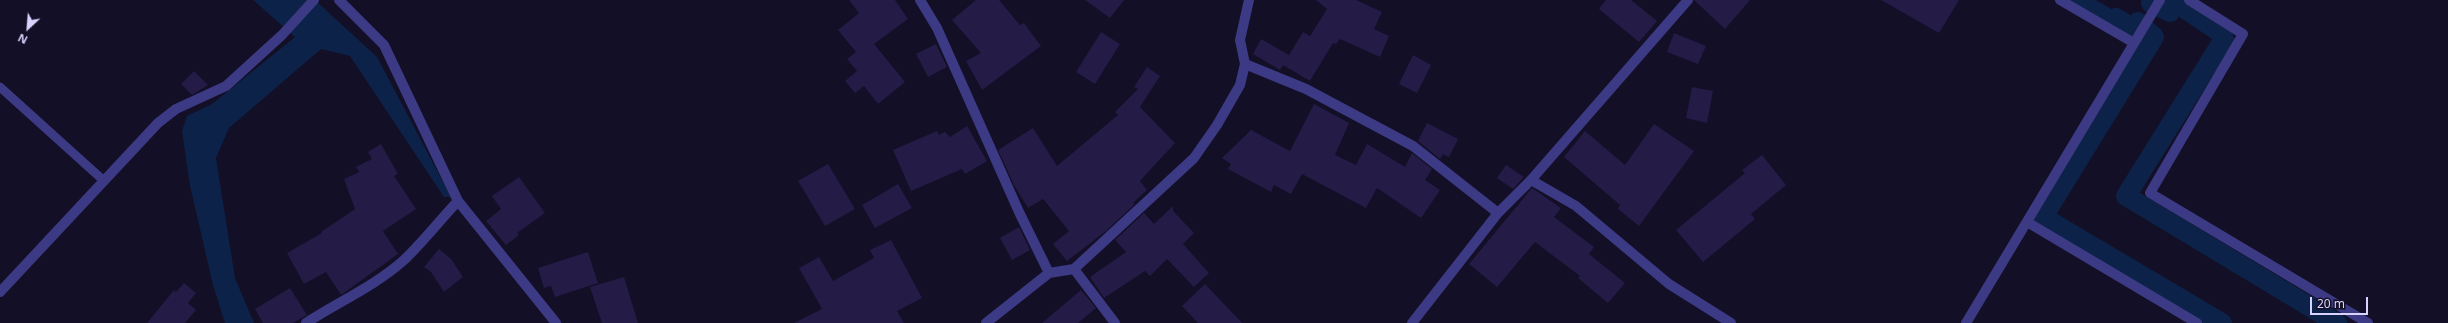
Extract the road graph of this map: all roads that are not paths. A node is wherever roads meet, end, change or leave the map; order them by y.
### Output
1 (314, 0) edge
2 (339, 0) edge
3 (920, 0) edge
4 (1249, 0) edge
5 (1688, 0) edge
6 (2060, 0) edge
7 (2189, 0) edge
8 (2159, 1) edge
9 (2134, 43) junction
10 (1245, 64) junction
11 (0, 87) edge
12 (103, 180) junction
13 (1531, 180) junction
14 (458, 201) junction
15 (1498, 213) junction
16 (2027, 222) junction
17 (1074, 269) junction
18 (1049, 273) junction
19 (0, 292) edge
20 (306, 323) edge
21 (556, 323) edge
22 (986, 323) edge
23 (1115, 323) edge
24 (1412, 323) edge
25 (1731, 323) edge
26 (1966, 323) edge
27 (2197, 323) edge
28 (2368, 323) edge

1 - 12 street
2 - 14 street
3 - 18 street
4 - 10 street
5 - 13 street
6 - 9 street
7 - 28 street
8 - 9 street
9 - 16 street
10 - 15 street
10 - 17 street
11 - 12 lane
12 - 19 street
13 - 15 street
13 - 25 street
14 - 20 street
14 - 21 street
15 - 24 street
16 - 26 street
16 - 27 street
17 - 18 street
17 - 23 street
18 - 22 street

